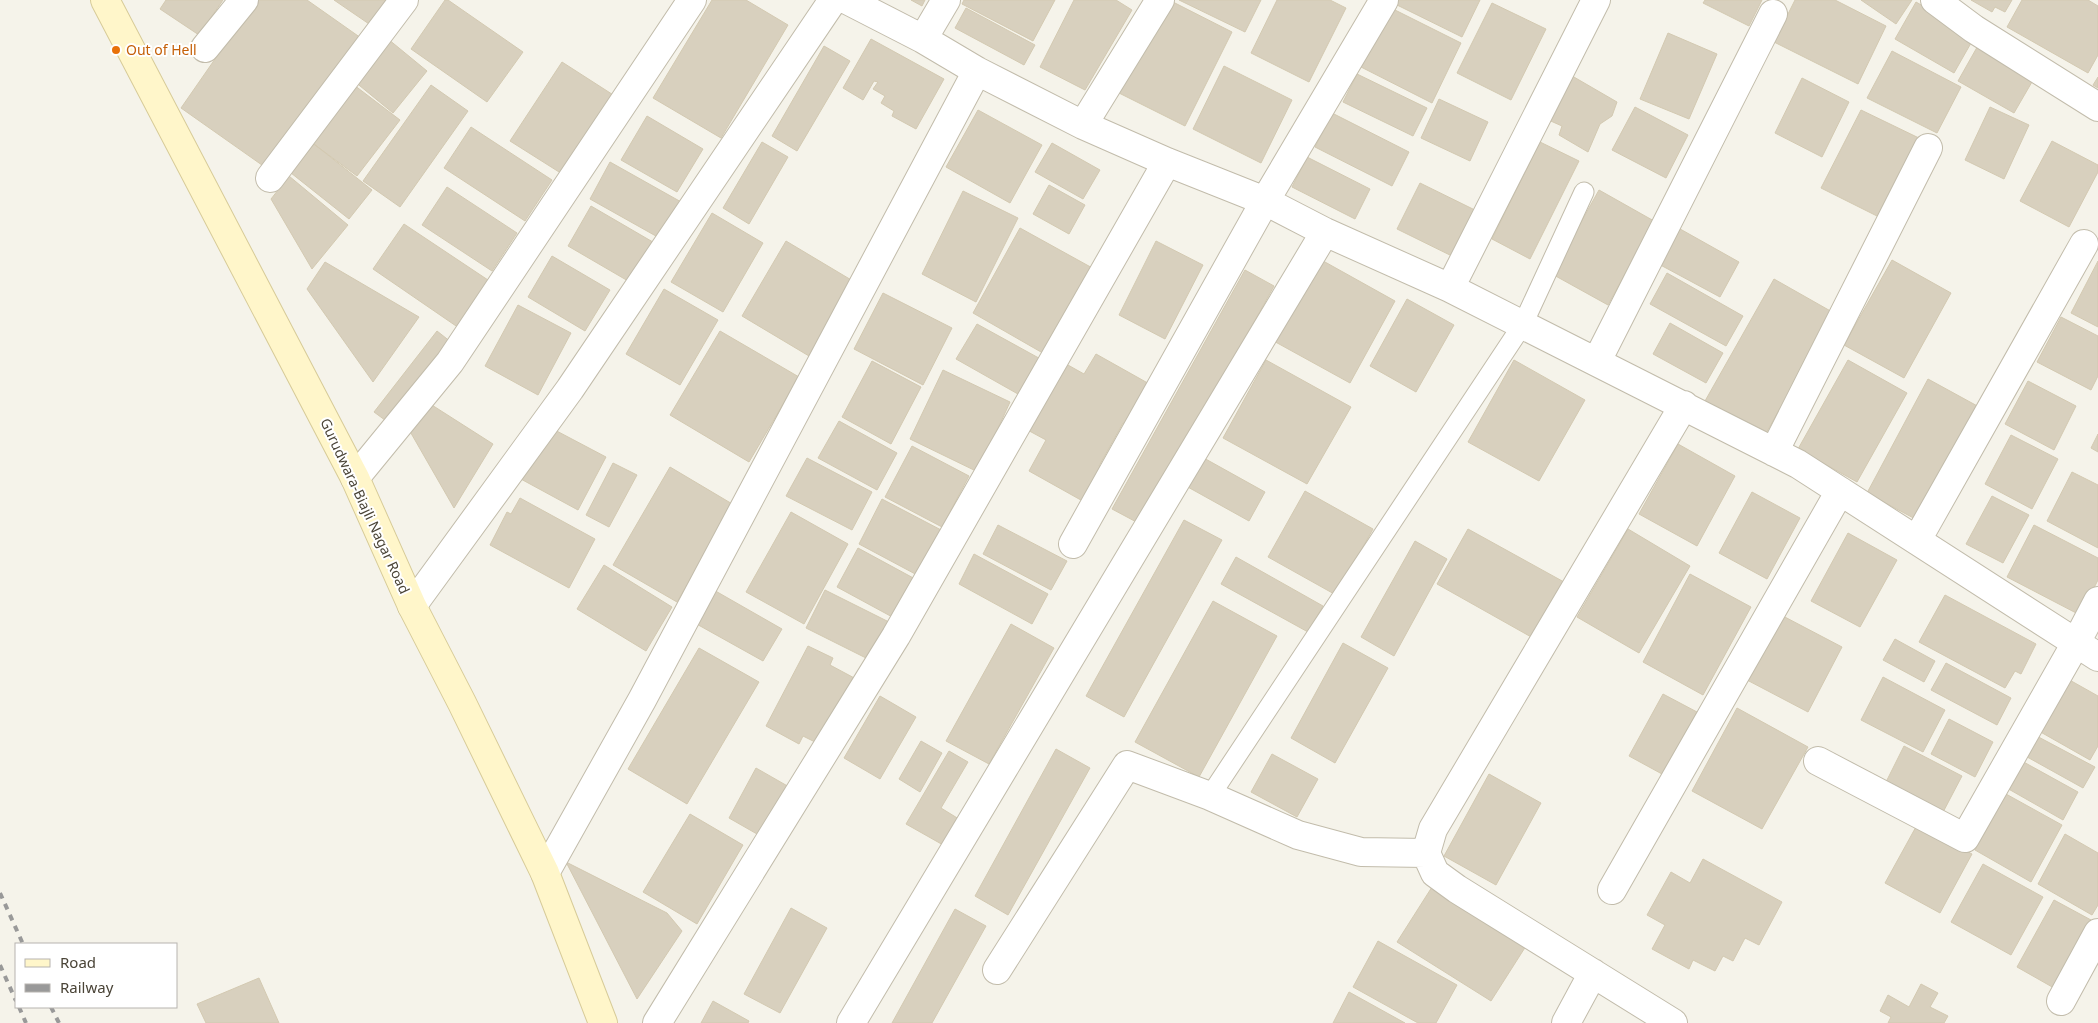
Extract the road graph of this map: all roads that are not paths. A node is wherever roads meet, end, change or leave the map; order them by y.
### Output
1 (105, 0) edge
2 (244, 0) edge
3 (404, 0) edge
4 (692, 0) edge
5 (833, 0) edge
6 (847, 0) edge
7 (946, 0) edge
8 (1160, 0) edge
9 (1384, 0) edge
10 (1596, 0) edge
11 (1936, 0) edge
12 (1773, 14) dead end
13 (923, 39) junction
14 (205, 48) dead end
15 (977, 71) junction
16 (2098, 106) edge
17 (1083, 125) junction
18 (1928, 148) dead end
19 (1167, 162) junction
20 (270, 178) dead end
21 (1584, 192) dead end
22 (1265, 201) junction
23 (1325, 232) junction
24 (2084, 244) dead end
25 (1450, 288) junction
26 (1523, 324) junction
27 (1597, 361) junction
28 (1684, 405) junction
29 (1774, 452) junction
30 (355, 478) junction
31 (1840, 491) junction
32 (1917, 540) junction
33 (1073, 544) dead end
34 (2098, 601) edge
35 (412, 606) junction
36 (2087, 650) edge
37 (1818, 761) dead end
38 (1210, 796) junction
39 (1426, 853) junction
40 (545, 873) junction
41 (1612, 890) dead end
42 (2098, 933) edge
43 (997, 970) dead end
44 (1593, 973) junction
45 (2061, 1001) dead end
46 (603, 1023) edge
47 (656, 1023) edge
48 (851, 1023) edge
49 (1566, 1023) edge
50 (1673, 1023) edge

1 - 30 main road, Gurudwara-Biajli Nagar Road
2 - 14 street
3 - 20 street
4 - 30 street
5 - 35 street
6 - 13 street
7 - 13 street
8 - 17 street
9 - 22 street
10 - 25 street
11 - 16 street
12 - 27 street
13 - 15 street
15 - 17 street
15 - 40 street
17 - 19 street
18 - 29 street
19 - 22 street
19 - 47 street
21 - 26 lane
22 - 23 street
22 - 33 street
23 - 25 street
23 - 48 street
24 - 32 street
25 - 26 street
26 - 27 street
26 - 38 lane
27 - 28 street
28 - 29 street
28 - 39 street
29 - 31 street
30 - 35 main road, Gurudwara-Biajli Nagar Road
31 - 32 street
31 - 41 street
32 - 36 street
34 - 36 street
35 - 40 main road, Gurudwara-Biajli Nagar Road
36 - 37 street
38 - 39 street
38 - 43 street
39 - 44 street
40 - 46 main road, Gurudwara-Biajli Nagar Road
42 - 45 street
44 - 49 street
44 - 50 street

